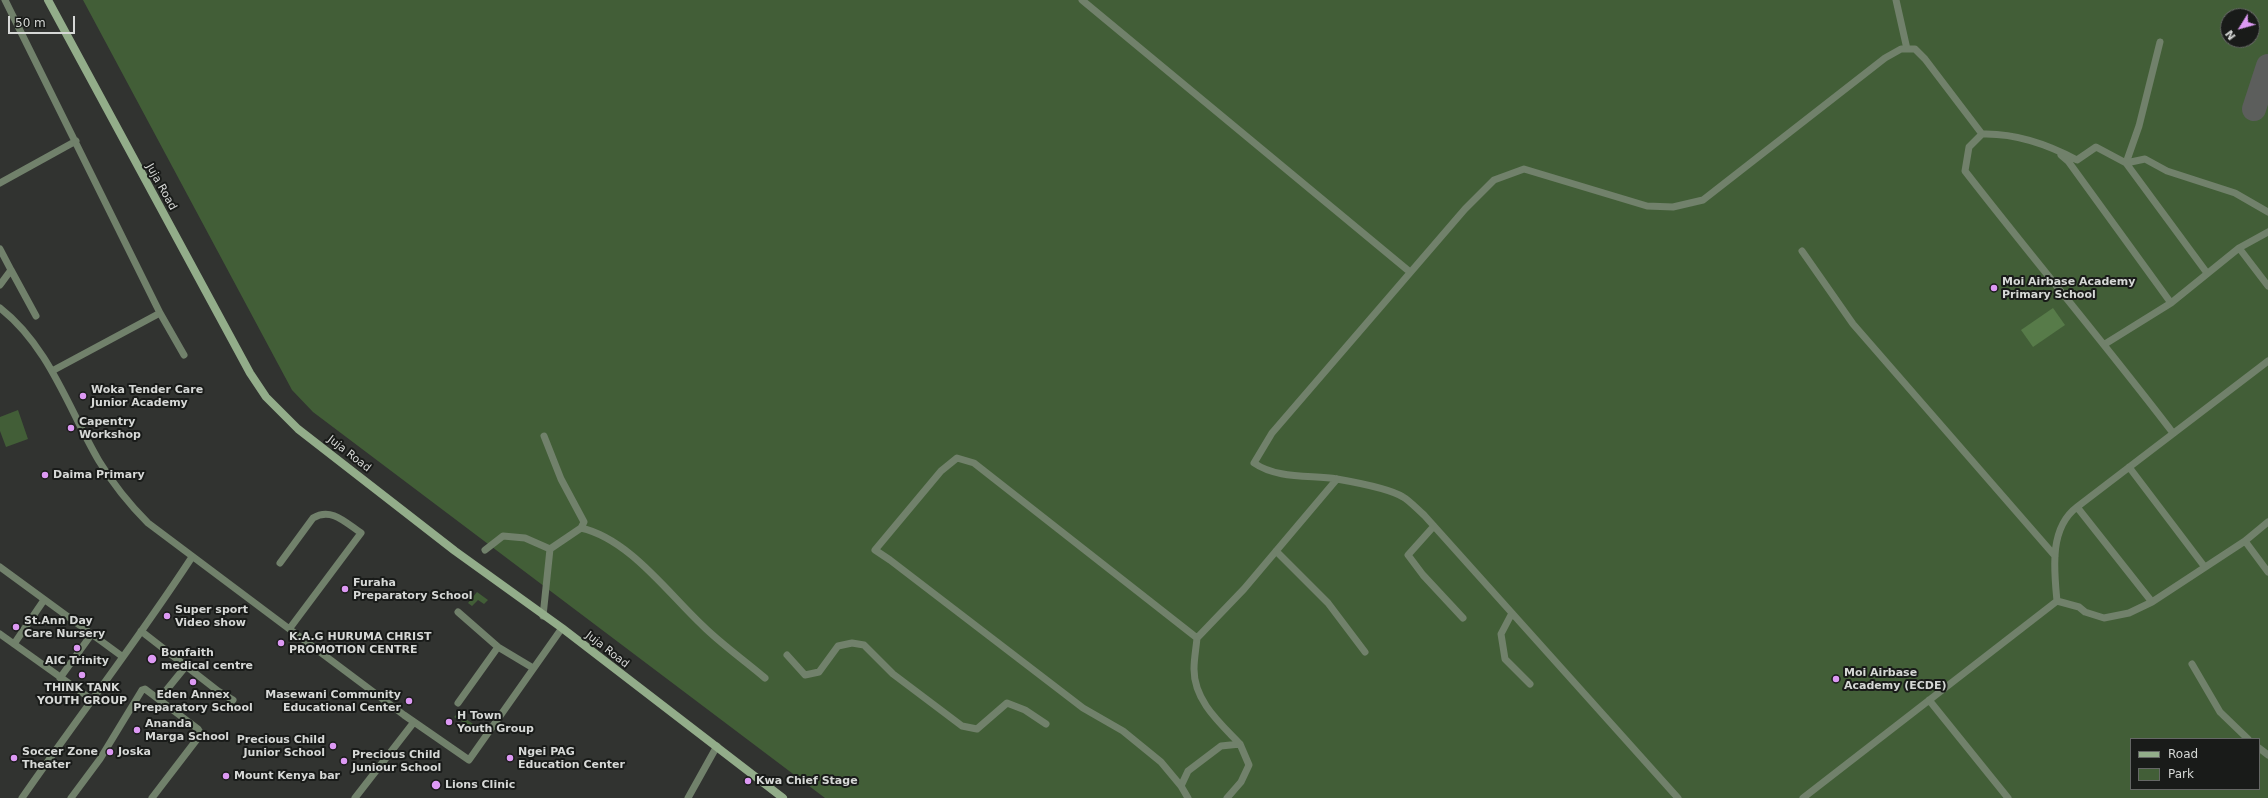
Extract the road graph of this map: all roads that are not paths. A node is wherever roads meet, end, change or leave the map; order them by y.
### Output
1 (5, 0) edge
2 (48, 0) edge
3 (1082, 0) edge
4 (1896, 0) edge
5 (2160, 42) dead end
6 (1907, 49) junction
7 (1982, 134) junction
8 (76, 141) junction
9 (2052, 146) junction
10 (2126, 163) junction
11 (0, 183) edge
12 (2268, 212) edge
13 (2268, 232) edge
14 (2239, 248) junction
15 (0, 249) edge
16 (1802, 251) dead end
17 (11, 270) junction
18 (1410, 272) junction
19 (2208, 273) junction
20 (0, 285) edge
21 (2268, 286) edge
22 (2171, 303) junction
23 (0, 308) edge
24 (160, 313) junction
25 (36, 316) dead end
26 (2106, 344) junction
27 (184, 355) dead end
28 (2268, 361) edge
29 (52, 371) junction
30 (2173, 434) junction
31 (544, 436) dead end
32 (2129, 467) junction
33 (1337, 479) junction
34 (2077, 507) junction
35 (2268, 522) edge
36 (1434, 526) junction
37 (581, 528) junction
38 (2245, 541) junction
39 (550, 549) junction
40 (485, 550) dead end
41 (1276, 551) junction
42 (2055, 556) junction
43 (192, 557) junction
44 (280, 563) dead end
45 (2204, 566) junction
46 (0, 567) edge
47 (2268, 572) edge
48 (44, 600) junction
49 (2057, 601) junction
50 (2152, 602) junction
51 (458, 612) dead end
52 (1512, 613) junction
53 (543, 616) junction
54 (1463, 618) dead end
55 (290, 628) junction
56 (562, 628) junction
57 (141, 631) junction
58 (0, 634) edge
59 (91, 635) junction
60 (1197, 638) junction
61 (14, 644) junction
62 (498, 647) junction
63 (1365, 652) dead end
64 (787, 655) dead end
65 (122, 657) junction
66 (2192, 664) dead end
67 (186, 666) junction
68 (533, 668) junction
69 (60, 678) junction
70 (765, 678) dead end
71 (1530, 684) dead end
72 (160, 698) junction
73 (91, 699) junction
74 (233, 700) dead end
75 (1929, 700) junction
76 (458, 702) dead end
77 (414, 722) junction
78 (1046, 724) dead end
79 (2247, 738) edge
80 (1240, 744) junction
81 (717, 746) junction
82 (2260, 749) edge
83 (2268, 755) edge
84 (1181, 786) junction
85 (22, 798) edge
86 (71, 798) edge
87 (152, 798) edge
88 (355, 798) edge
89 (688, 798) edge
90 (783, 798) edge
91 (1188, 798) edge
92 (1227, 798) edge
93 (1678, 798) edge
94 (1803, 798) edge
95 (2008, 798) edge

1 - 8 street
2 - 53 main road, Juja Road
3 - 18 street
4 - 6 street
5 - 10 street
6 - 7 street
6 - 18 street
7 - 9 street
7 - 26 street
8 - 11 street
8 - 24 street
9 - 10 street
9 - 22 street
10 - 12 street
10 - 19 street
13 - 14 street
14 - 19 street
14 - 21 street
15 - 17 street
16 - 42 street
17 - 20 street
17 - 25 street
18 - 33 street
19 - 22 street
22 - 26 street
23 - 29 street
24 - 27 street
24 - 29 street
26 - 30 street
28 - 30 street
29 - 43 street
30 - 32 street
31 - 37 street
32 - 34 street
32 - 45 street
33 - 36 street
33 - 41 street
34 - 42 street
34 - 50 street
35 - 38 street
36 - 52 street
36 - 54 street
37 - 39 street
37 - 70 street
38 - 45 street
38 - 47 street
39 - 40 street
39 - 53 street
41 - 60 street
41 - 63 street
42 - 49 street
43 - 55 street
43 - 57 street
44 - 55 street
45 - 50 street
46 - 48 street
48 - 59 street
48 - 61 street
49 - 50 street
49 - 75 street
51 - 62 street
52 - 71 street
52 - 93 street
53 - 56 main road, Juja Road
55 - 77 street
56 - 68 street
56 - 81 main road, Juja Road
57 - 65 street
57 - 67 street
58 - 61 street
59 - 65 street
59 - 69 street
60 - 80 street
60 - 84 street
61 - 69 street
62 - 68 street
62 - 76 street
64 - 78 street
65 - 73 street
66 - 79 street
67 - 72 street
67 - 74 street
68 - 77 street
69 - 73 street
72 - 86 street
72 - 87 street
73 - 85 street
75 - 94 street
75 - 95 street
77 - 88 street
80 - 84 street
80 - 92 street
81 - 89 street
81 - 90 main road, Juja Road
82 - 83 street
84 - 91 street

